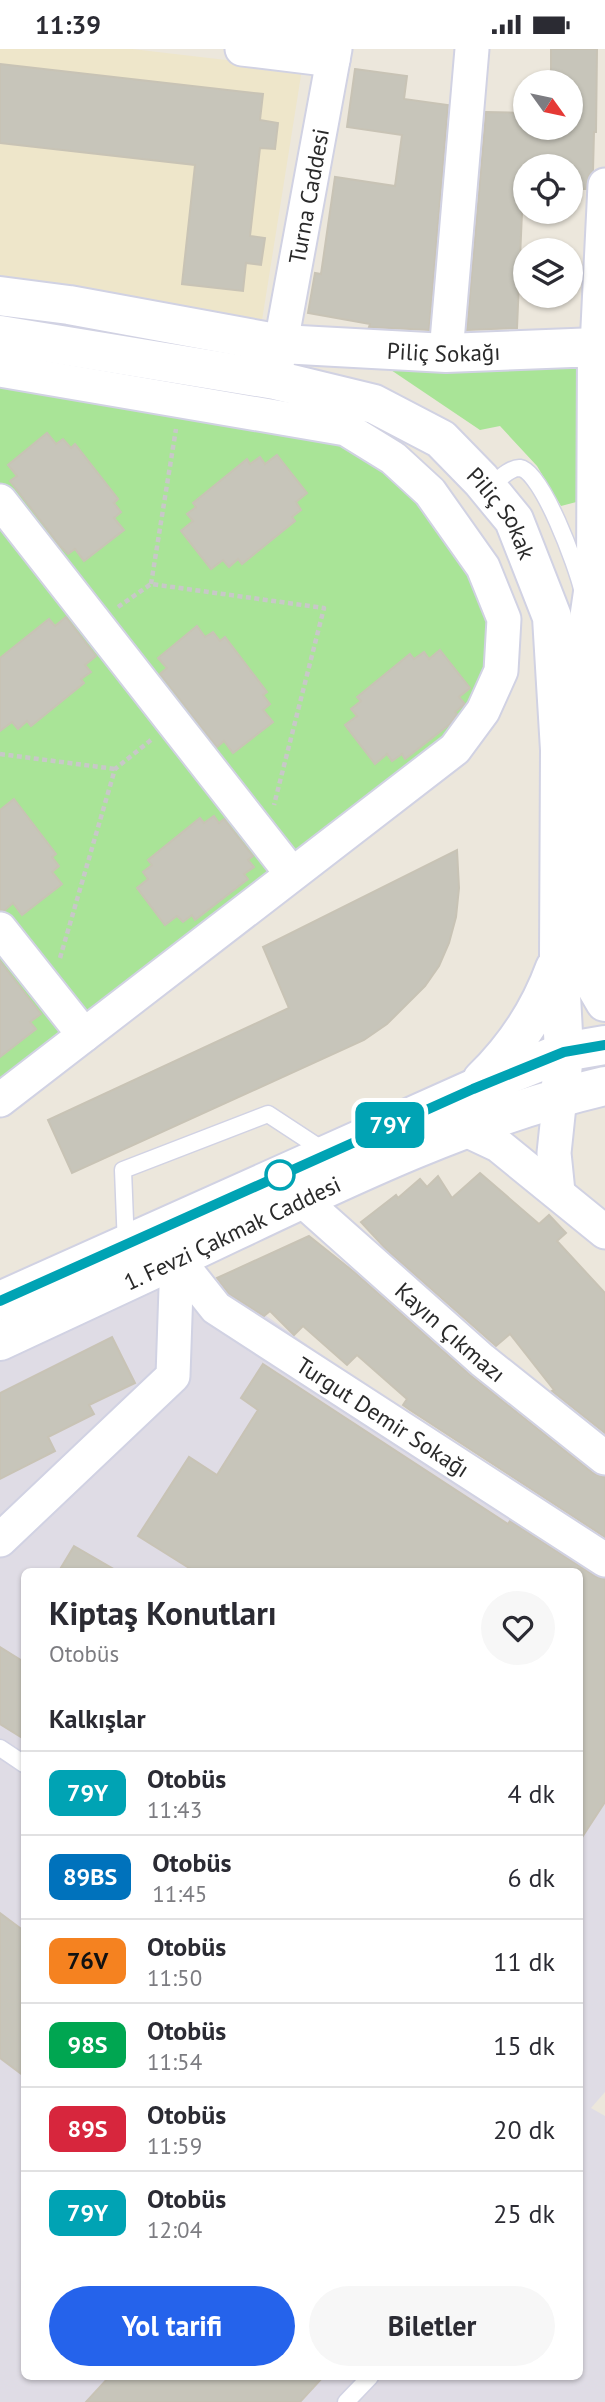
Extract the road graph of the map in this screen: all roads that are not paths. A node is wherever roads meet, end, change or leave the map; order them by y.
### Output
1 (242, 49) edge
2 (472, 49) edge
3 (334, 54) edge
4 (605, 185) edge
5 (0, 296) edge
6 (0, 335) edge
7 (601, 347) edge
8 (446, 353) junction
9 (278, 362) junction
10 (0, 370) edge
11 (488, 488) junction
12 (0, 501) edge
13 (450, 518) junction
14 (588, 626) junction
15 (575, 807) junction
16 (292, 874) junction
17 (0, 929) edge
18 (559, 957) junction
19 (605, 1002) edge
20 (83, 1035) junction
21 (605, 1045) edge
22 (564, 1052) junction
23 (605, 1074) edge
24 (605, 1086) edge
25 (473, 1089) junction
26 (560, 1097) junction
27 (0, 1100) edge
28 (464, 1129) junction
29 (328, 1153) junction
30 (558, 1192) junction
31 (301, 1199) junction
32 (605, 1232) edge
33 (127, 1246) junction
34 (177, 1259) junction
35 (0, 1301) edge
36 (0, 1341) edge
37 (605, 1458) edge
38 (0, 1540) edge
39 (605, 1560) edge
40 (0, 1748) edge
41 (21, 1762) edge
42 (367, 2380) edge
43 (346, 2402) edge

1 - 3 street
2 - 8 street
3 - 9 street, Turna Caddesi
4 - 7 street
5 - 9 street, Piliç Sokak
6 - 9 street, Piliç Sokak
7 - 8 street, Piliç Sokağı
7 - 14 street
8 - 9 street, Piliç Sokağı
9 - 11 street, Piliç Sokak
10 - 13 street
11 - 13 street
11 - 14 lane
11 - 15 street, Piliç Sokak
12 - 16 street
13 - 16 street
14 - 15 street
15 - 18 street, Piliç Sokak
15 - 19 street
16 - 20 street
17 - 20 street
18 - 22 street, Piliç Sokak
18 - 25 street
20 - 27 street
21 - 22 street
22 - 23 street
22 - 25 street
22 - 26 street, Piliç Sokak
24 - 26 street, 1. Fevzi Çakmak Caddesi
25 - 29 street
26 - 28 street, 1. Fevzi Çakmak Caddesi
26 - 30 street
28 - 30 street
28 - 31 street, 1. Fevzi Çakmak Caddesi
29 - 33 street
29 - 33 lane
30 - 32 street
31 - 34 street, 1. Fevzi Çakmak Caddesi
31 - 37 street, Kayın Çıkmazı
33 - 35 street
34 - 36 street, 1. Fevzi Çakmak Caddesi
34 - 38 street
34 - 39 street, Turgut Demir Sokağı
40 - 41 lane
42 - 43 lane

